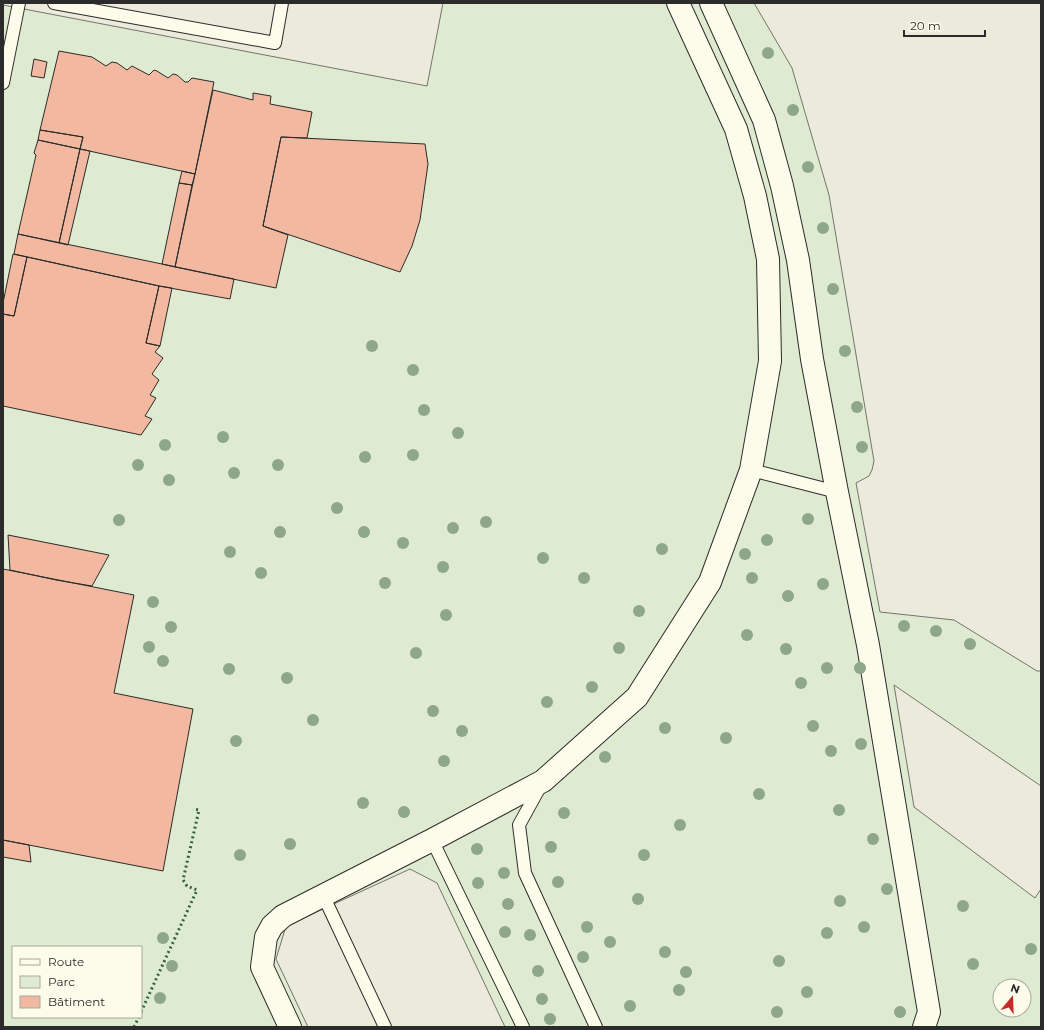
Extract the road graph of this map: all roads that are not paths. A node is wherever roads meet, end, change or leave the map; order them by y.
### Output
1 (19, 3) edge
2 (54, 3) edge
3 (282, 3) edge
4 (678, 3) edge
5 (711, 3) edge
6 (3, 83) edge
7 (751, 470) junction
8 (837, 492) junction
9 (544, 781) junction
10 (432, 840) junction
11 (323, 896) junction
12 (290, 1027) edge
13 (385, 1027) edge
14 (523, 1027) edge
15 (596, 1027) edge
16 (924, 1027) edge

1 - 6 lane
2 - 3 lane
4 - 7 street
5 - 8 street
7 - 8 lane
7 - 9 street
8 - 16 street
9 - 10 street
9 - 15 lane
10 - 11 street
10 - 14 lane
11 - 12 street
11 - 13 lane

